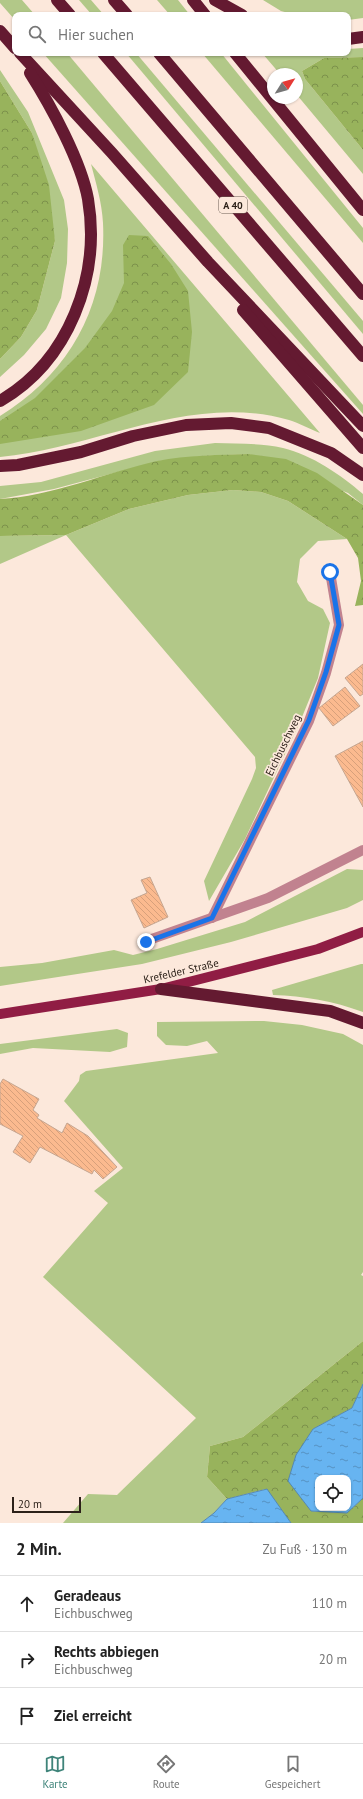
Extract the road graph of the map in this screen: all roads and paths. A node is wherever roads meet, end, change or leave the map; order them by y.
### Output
1 (57, 0) edge
2 (114, 0) edge
3 (193, 0) edge
4 (215, 0) edge
5 (67, 12) edge
6 (124, 12) edge
7 (203, 12) edge
8 (237, 12) edge
9 (0, 31) edge
10 (363, 37) edge
11 (351, 38) edge
12 (12, 45) edge
13 (20, 56) edge
14 (22, 56) edge
15 (106, 56) edge
16 (162, 56) edge
17 (238, 56) edge
18 (363, 210) edge
19 (208, 262) junction
20 (363, 294) edge
21 (363, 356) edge
22 (0, 401) edge
23 (363, 426) edge
24 (363, 448) edge
25 (0, 466) edge
26 (363, 475) edge
27 (330, 572) dead end
28 (363, 850) edge
29 (212, 918) junction
30 (363, 932) edge
31 (146, 942) dead end
32 (161, 989) junction
33 (0, 1014) edge
34 (363, 1023) edge

1 - 5 highway
2 - 6 highway
3 - 7 highway
4 - 8 highway
9 - 12 highway
10 - 11 highway
13 - 22 highway
14 - 19 highway
15 - 21 highway, A 40
16 - 20 highway
17 - 18 highway
19 - 23 highway
19 - 24 highway
25 - 26 highway
27 - 29 lane, Eichbuschweg
28 - 29 lane
29 - 31 lane
30 - 32 main road, Krefelder Straße
32 - 33 main road, Krefelder Straße
32 - 34 highway

